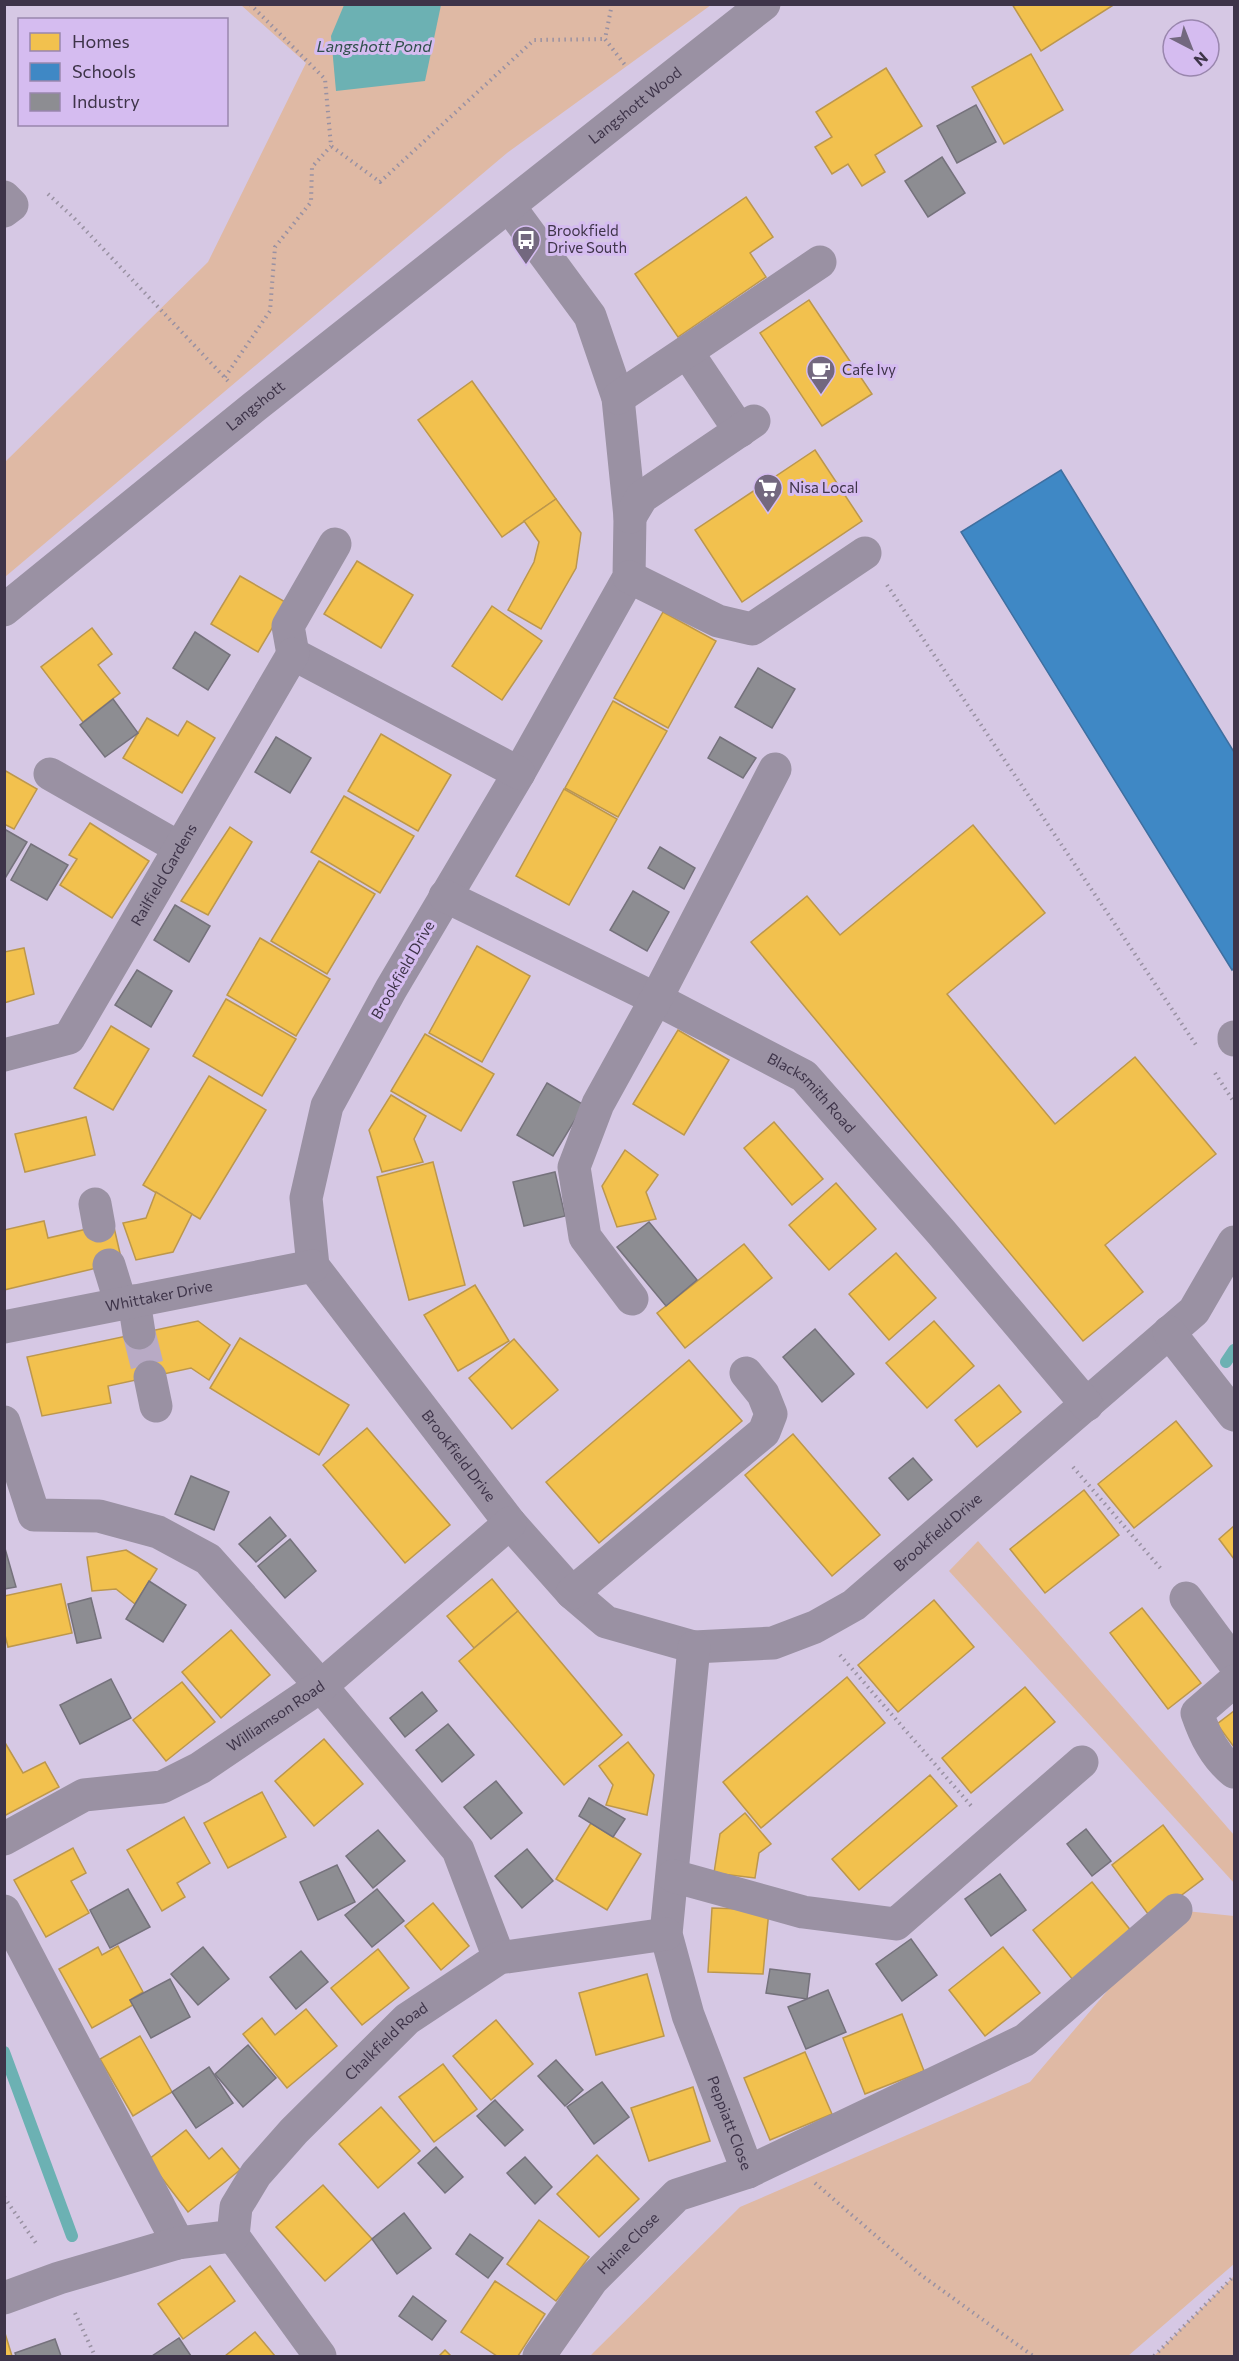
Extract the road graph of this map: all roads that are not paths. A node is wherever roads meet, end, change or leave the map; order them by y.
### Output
1 (764, 4) edge
2 (509, 206) junction
3 (820, 262) dead end
4 (687, 352) junction
5 (618, 398) junction
6 (630, 517) junction
7 (335, 544) dead end
8 (865, 553) road end
9 (629, 577) junction
10 (4, 610) edge
11 (292, 654) junction
12 (775, 769) dead end
13 (519, 773) junction
14 (50, 774) dead end
15 (178, 847) junction
16 (446, 896) junction
17 (656, 999) junction
18 (4, 1055) edge
19 (1234, 1242) edge
20 (108, 1265) dead end
21 (313, 1266) junction
22 (632, 1299) dead end
23 (127, 1303) junction
24 (4, 1327) edge
25 (1169, 1332) junction
26 (139, 1333) tunnel mouth
27 (746, 1373) dead end
28 (1087, 1405) junction
29 (1234, 1415) edge
30 (4, 1422) edge
31 (510, 1522) junction
32 (572, 1593) junction
33 (1186, 1598) road end
34 (694, 1647) junction
35 (1234, 1663) edge
36 (1234, 1681) edge
37 (321, 1686) junction
38 (1082, 1762) dead end
39 (1234, 1772) edge
40 (4, 1839) edge
41 (673, 1876) junction
42 (1176, 1910) dead end
43 (4, 1911) edge
44 (666, 1934) junction
45 (499, 1958) junction
46 (748, 2172) junction
47 (233, 2236) junction
48 (178, 2244) junction
49 (4, 2298) edge
50 (320, 2356) edge
51 (539, 2356) edge

1 - 2 street, Langshott Wood
2 - 5 street
2 - 10 street, Langshott
3 - 4 street
4 - 5 street
4 - 6 street
5 - 6 street
6 - 9 street
7 - 11 street
8 - 9 street
9 - 13 street, Brookfield Drive
11 - 13 street
11 - 15 street, Railfield Gardens
12 - 17 street
13 - 16 street, Brookfield Drive
14 - 15 street
15 - 18 street, Railfield Gardens
16 - 17 street, Blacksmith Road
16 - 21 street, Brookfield Drive
17 - 22 street
17 - 28 street, Blacksmith Road
19 - 25 street, Brookfield Drive
20 - 23 street
21 - 23 street, Whittaker Drive
21 - 31 street, Brookfield Drive
23 - 24 street, Whittaker Drive
23 - 26 street
25 - 28 street, Brookfield Drive
25 - 29 street
27 - 32 street
28 - 34 street, Brookfield Drive
30 - 37 street
31 - 32 street, Brookfield Drive
31 - 37 street, Williamson Road
32 - 34 street, Brookfield Drive
33 - 35 street
34 - 41 street, Peppiatt Close
36 - 39 street
37 - 40 street, Williamson Road
37 - 45 street
38 - 41 street
41 - 44 street, Peppiatt Close
42 - 46 street, Peppiatt Close
43 - 48 street
44 - 45 street, Chalkfield Road
44 - 46 street, Peppiatt Close
45 - 47 street, Chalkfield Road
46 - 51 street, Haine Close
47 - 48 street
47 - 50 street
48 - 49 street

